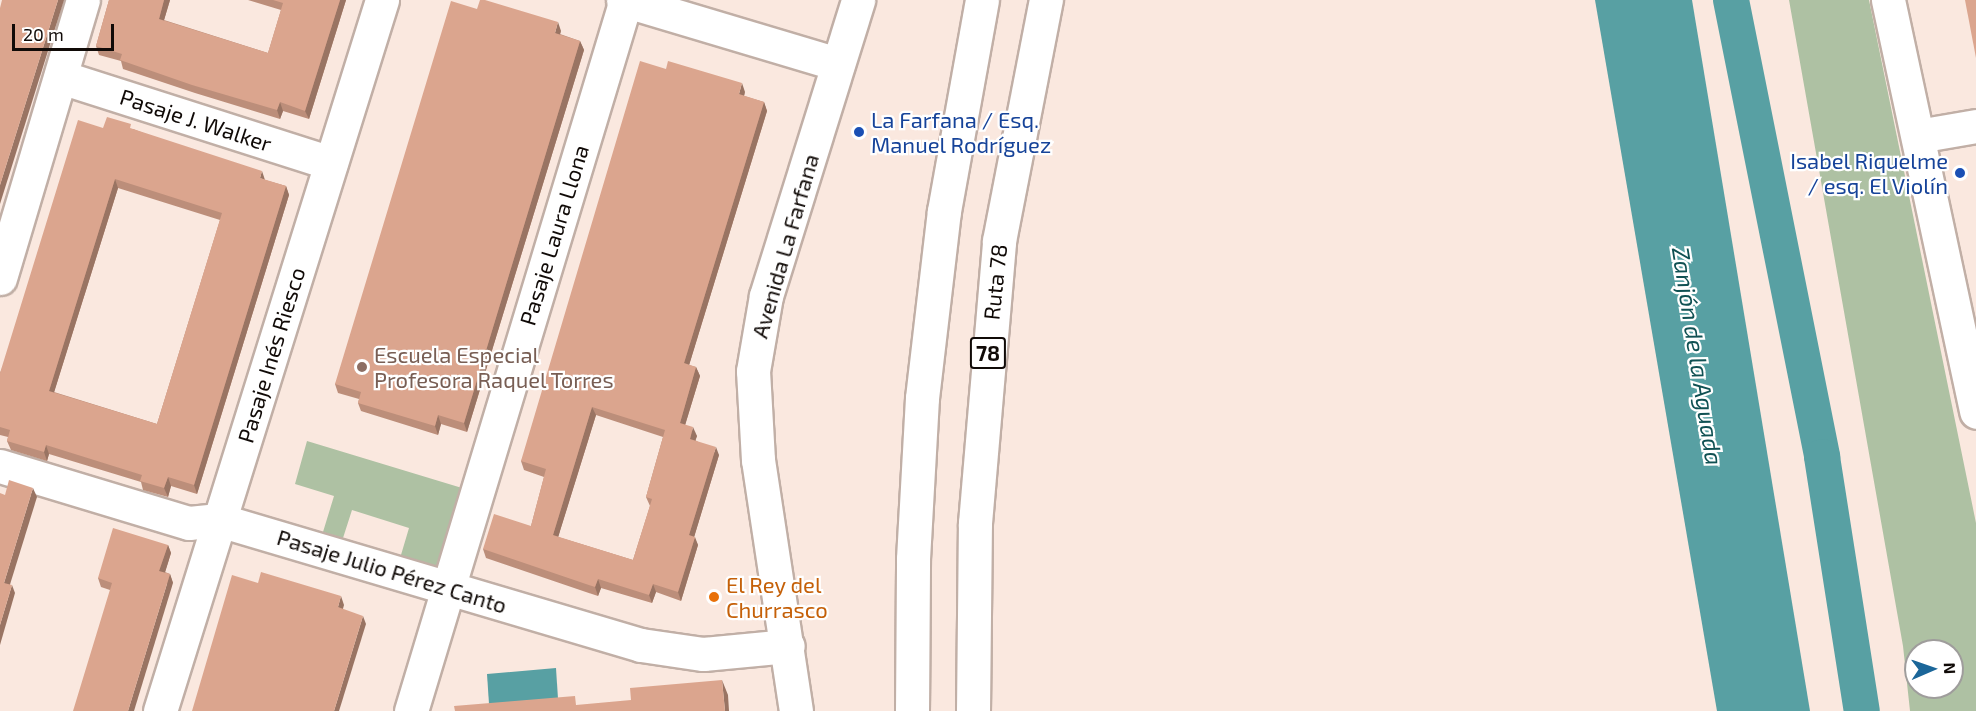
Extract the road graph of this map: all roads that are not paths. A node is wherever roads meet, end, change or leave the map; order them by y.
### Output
1 (83, 0) edge
2 (382, 0) edge
3 (625, 0) edge
4 (858, 0) edge
5 (982, 0) edge
6 (1046, 0) edge
7 (1888, 0) edge
8 (838, 64) junction
9 (62, 77) junction
10 (1976, 126) edge
11 (1918, 136) junction
12 (331, 163) junction
13 (0, 278) edge
14 (1969, 335) edge
15 (1976, 412) edge
16 (0, 466) edge
17 (219, 520) junction
18 (447, 588) junction
19 (788, 646) junction
20 (160, 711) edge
21 (411, 711) edge
22 (796, 711) edge
23 (912, 711) edge
24 (973, 711) edge

1 - 9 main road
2 - 12 main road, Pasaje Inés Riesco
3 - 8 main road
3 - 18 main road, Pasaje Laura Llona
4 - 8 main road, Avenida La Farfana
5 - 23 main road
6 - 24 main road, Ruta 78 / 78
7 - 11 main road
8 - 19 main road, Avenida La Farfana
9 - 12 main road, Pasaje J. Walker
9 - 13 main road
10 - 11 main road
11 - 14 main road
12 - 17 main road, Pasaje Inés Riesco
14 - 15 main road
16 - 17 main road, Pasaje Julio Pérez Canto
17 - 18 main road, Pasaje Julio Pérez Canto
17 - 20 main road, Pasaje Inés Riesco
18 - 19 main road, Pasaje Julio Pérez Canto
18 - 21 main road, Pasaje Laura Llona
19 - 22 main road, Avenida La Farfana

